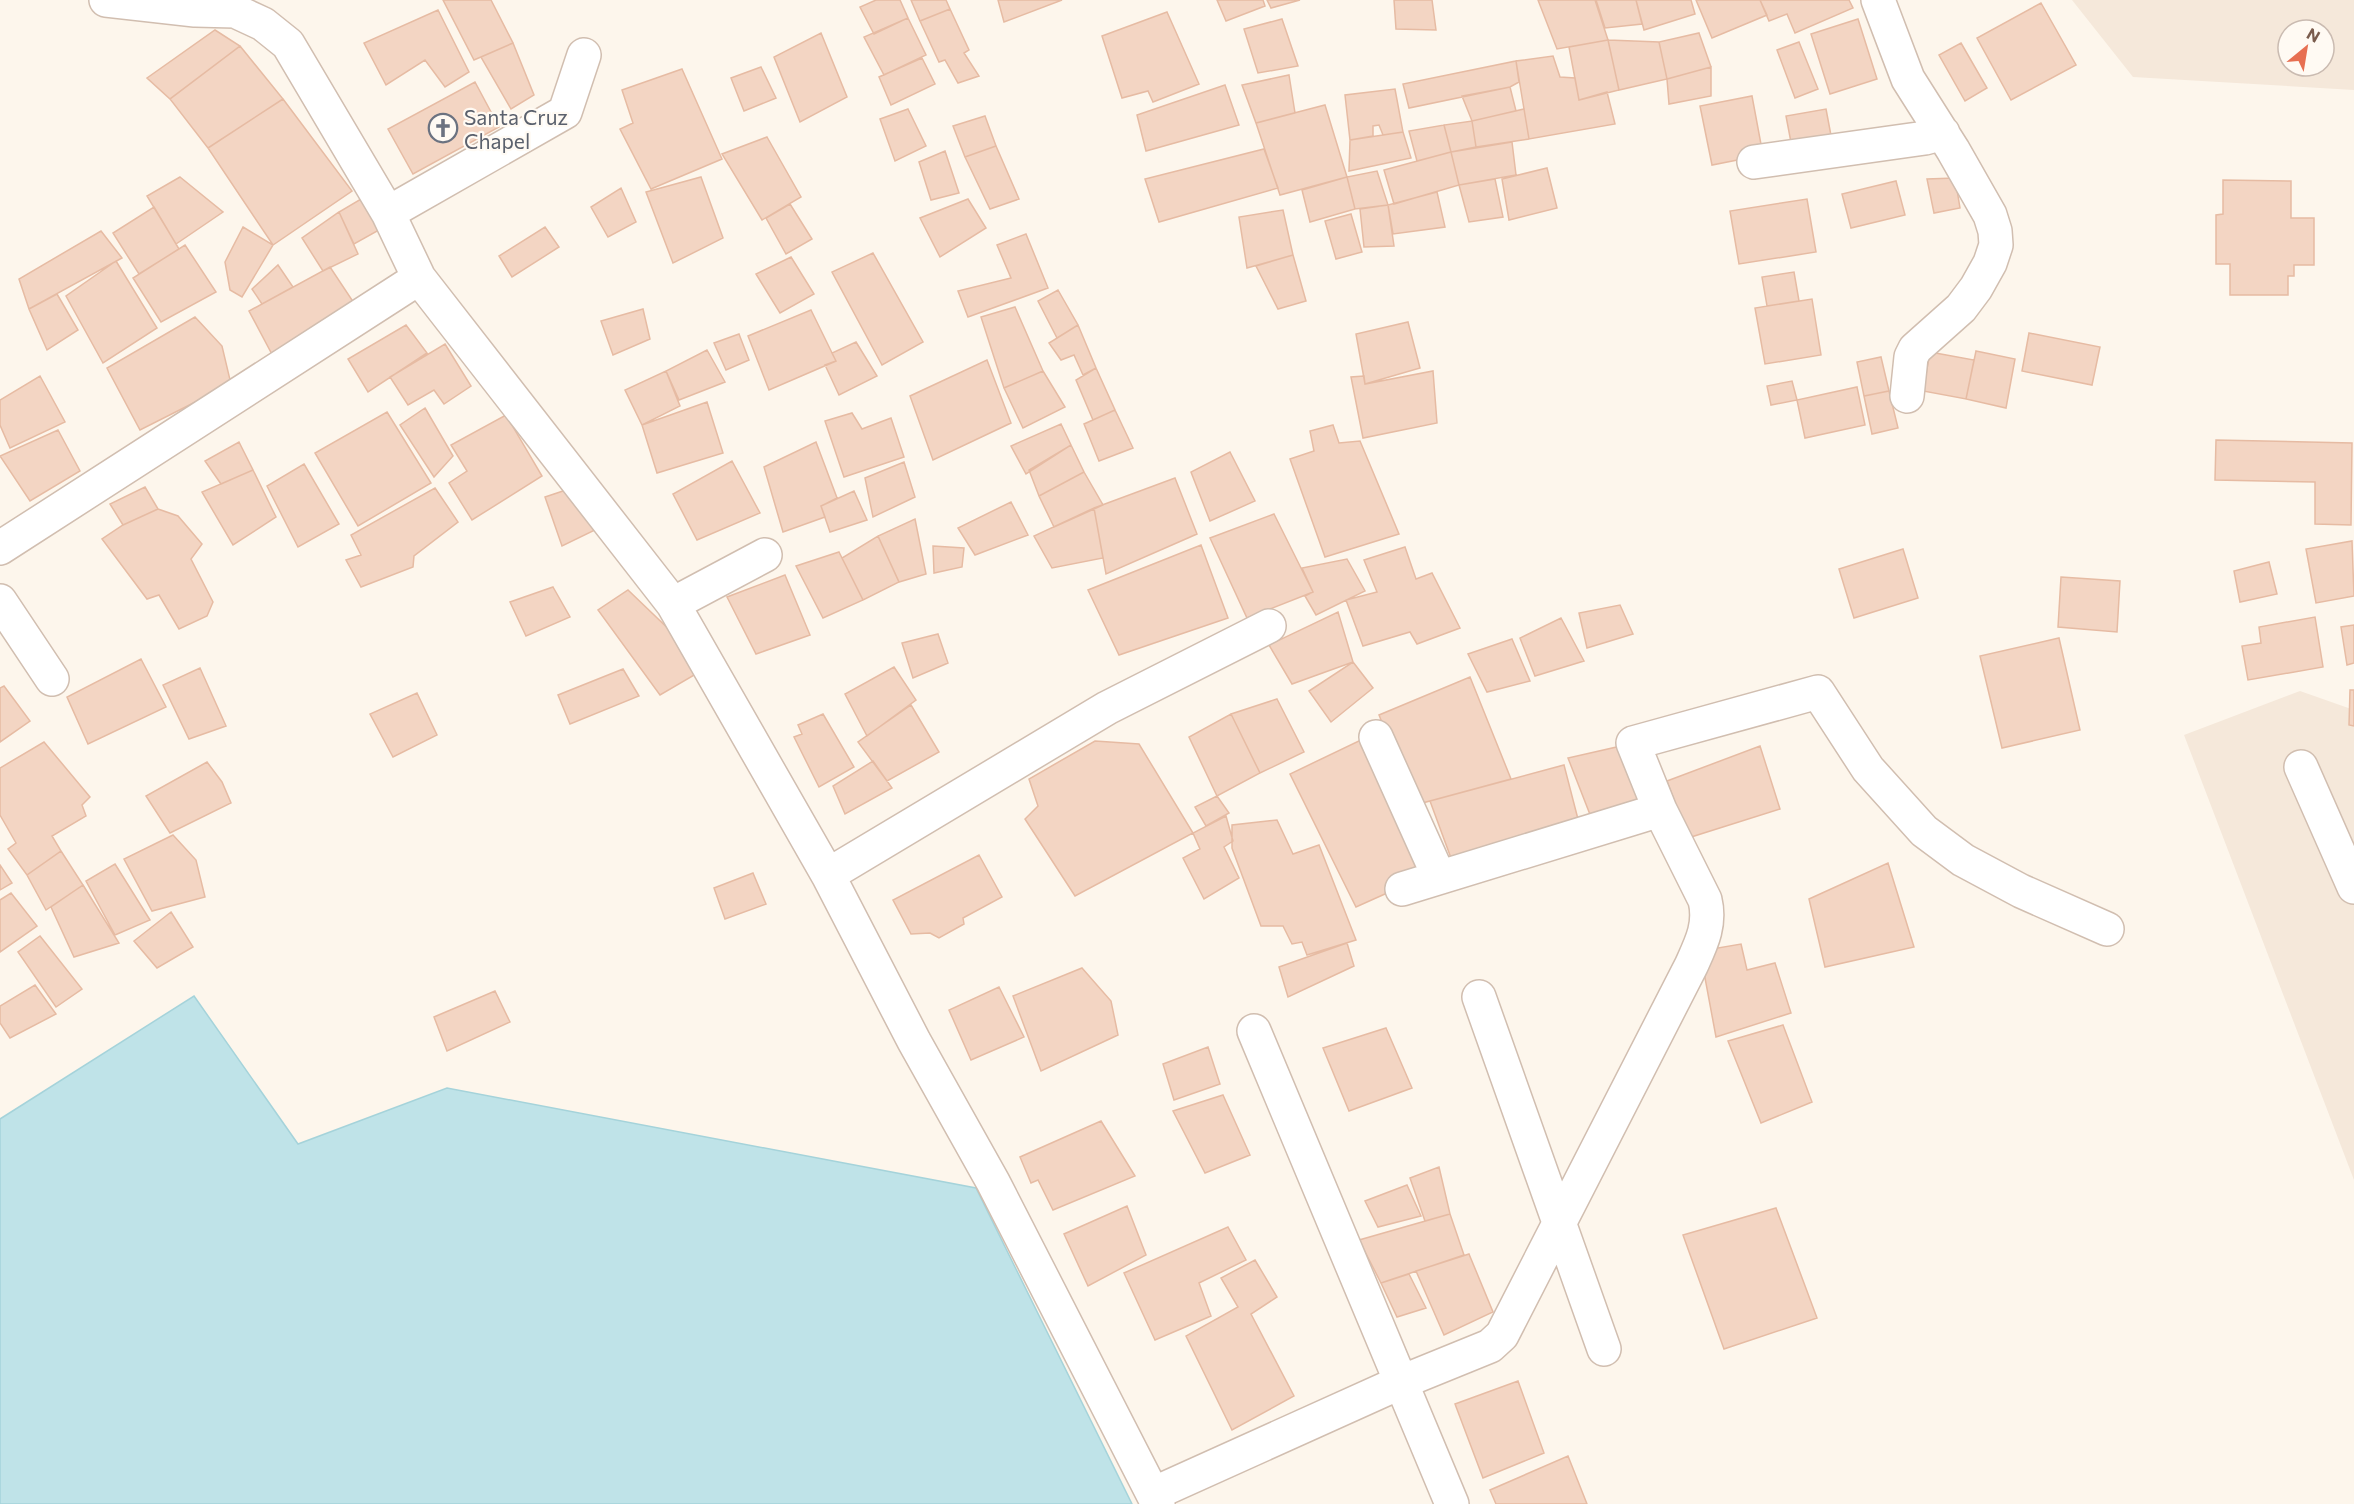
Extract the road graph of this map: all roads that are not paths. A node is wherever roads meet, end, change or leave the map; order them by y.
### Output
1 (106, 0) edge
2 (1878, 0) edge
3 (263, 12) edge
4 (584, 55) dead end
5 (1942, 133) junction
6 (1754, 162) dead end
7 (388, 213) junction
8 (419, 278) junction
9 (1907, 396) dead end
10 (0, 548) edge
11 (765, 555) dead end
12 (0, 601) edge
13 (674, 604) junction
14 (1269, 626) dead end
15 (52, 679) dead end
16 (1376, 737) dead end
17 (2301, 767) dead end
18 (1660, 810) junction
19 (2339, 824) edge
20 (828, 875) junction
21 (1438, 877) junction
22 (2354, 887) edge
23 (1402, 889) dead end
24 (2107, 929) dead end
25 (1479, 997) dead end
26 (1254, 1031) dead end
27 (1559, 1224) junction
28 (1604, 1349) dead end
29 (1400, 1383) junction
30 (1155, 1499) edge
31 (1452, 1504) edge

1 - 3 street
2 - 5 street
3 - 7 street
4 - 7 street
5 - 6 street
5 - 9 street
7 - 8 street
8 - 10 street
8 - 13 street
11 - 13 street
12 - 15 street
13 - 20 street
14 - 20 street
16 - 21 street
17 - 19 street
18 - 21 street
18 - 24 street
18 - 27 street
19 - 22 street
20 - 30 street
21 - 23 street
25 - 27 street
26 - 29 street
27 - 28 street
27 - 29 street
29 - 30 street
29 - 31 street

